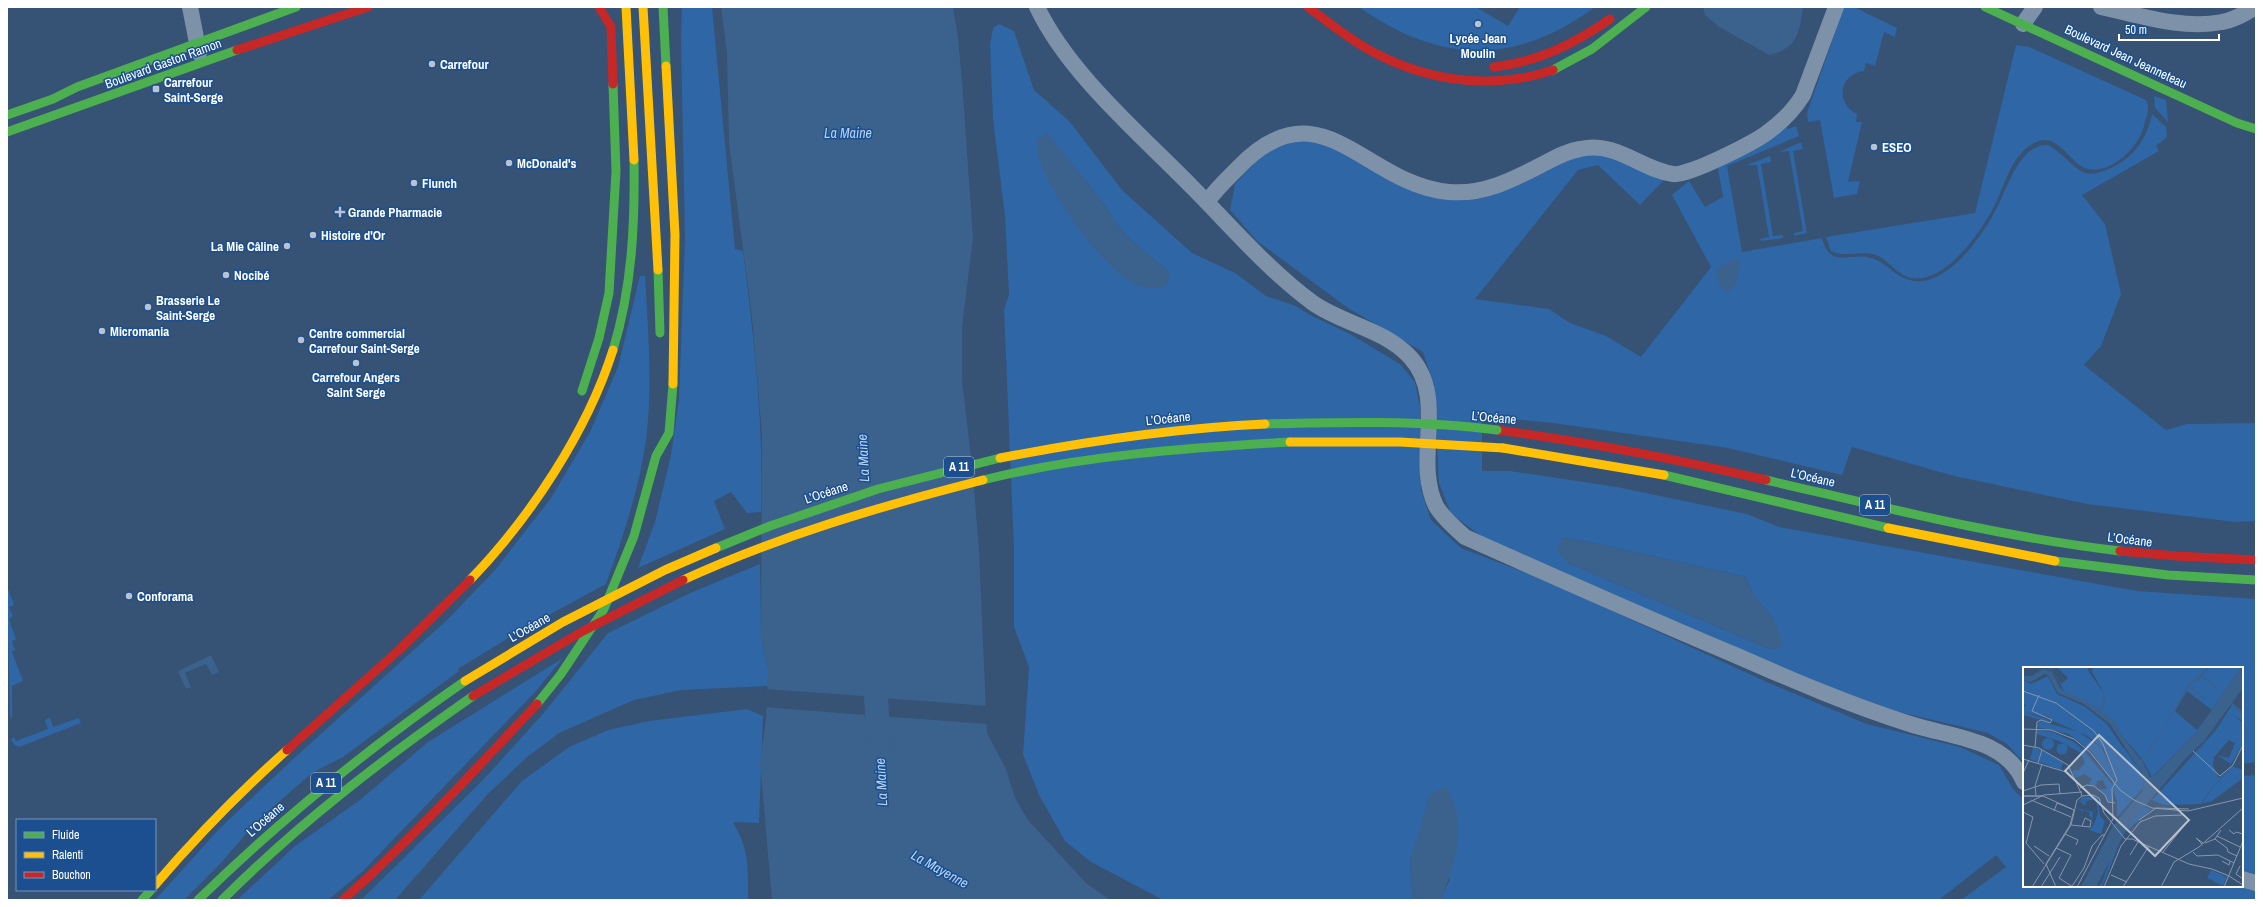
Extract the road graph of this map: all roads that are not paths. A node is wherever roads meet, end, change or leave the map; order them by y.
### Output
1 (190, 7) edge
2 (296, 7) edge
3 (339, 7) edge
4 (368, 7) edge
5 (599, 7) edge
6 (609, 7) edge
7 (626, 7) edge
8 (643, 7) edge
9 (663, 7) edge
10 (1037, 7) edge
11 (1308, 7) edge
12 (1646, 7) edge
13 (1836, 7) edge
14 (1984, 7) edge
15 (2035, 7) edge
16 (2100, 7) edge
17 (2256, 8) edge
18 (1617, 13) dead end
19 (329, 21) junction
20 (2024, 24) junction
21 (610, 27) junction
22 (198, 43) junction
23 (201, 63) junction
24 (1483, 68) dead end
25 (7, 115) edge
26 (2256, 129) edge
27 (7, 132) edge
28 (1207, 202) junction
29 (660, 343) dead end
30 (578, 402) dead end
31 (657, 433) dead end
32 (553, 455) dead end
33 (656, 456) junction
34 (548, 480) junction
35 (2256, 560) edge
36 (2256, 580) edge
37 (2023, 781) edge
38 (2243, 879) edge
39 (2256, 882) edge
40 (156, 883) edge
41 (150, 891) edge
42 (142, 900) edge
43 (198, 900) edge
44 (222, 900) edge
45 (344, 900) edge

1 - 22 street
2 - 22 main road, Boulevard Gaston Ramon
3 - 19 main road
4 - 19 main road, Boulevard Gaston Ramon
5 - 21 main road
6 - 21 main road
7 - 34 main road
8 - 29 main road
9 - 33 main road
10 - 28 street
11 - 12 main road
13 - 28 street
14 - 20 main road, Boulevard Jean Jeanneteau
15 - 20 street
16 - 17 street
18 - 24 main road
19 - 23 main road, Boulevard Gaston Ramon
20 - 26 main road, Boulevard Jean Jeanneteau
21 - 30 main road
22 - 23 street
22 - 25 main road, Boulevard Gaston Ramon
23 - 27 main road, Boulevard Gaston Ramon
28 - 37 street
31 - 33 main road
32 - 34 main road
33 - 45 main road
34 - 40 main road
35 - 43 main road, L’Océane / A 11, bridge
36 - 44 main road, A 11, bridge
38 - 39 street
41 - 42 main road

